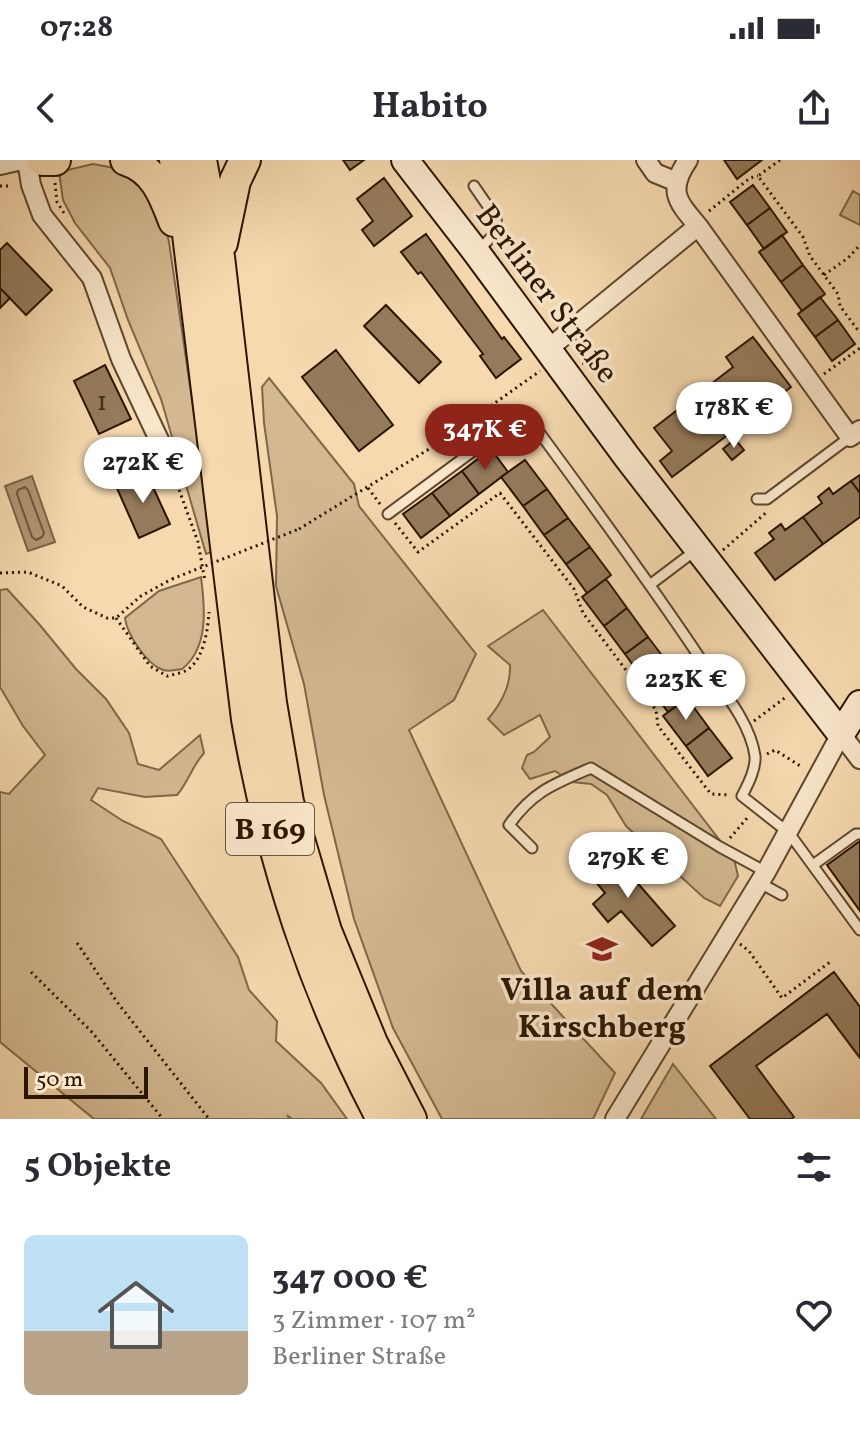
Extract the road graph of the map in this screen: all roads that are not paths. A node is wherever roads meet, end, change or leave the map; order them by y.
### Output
1 (24, 160) edge
2 (42, 160) edge
3 (55, 160) edge
4 (126, 160) edge
5 (175, 160) edge
6 (201, 160) edge
7 (245, 160) edge
8 (405, 160) edge
9 (646, 160) edge
10 (688, 160) edge
11 (0, 165) edge
12 (677, 182) junction
13 (474, 186) dead end
14 (697, 224) junction
15 (476, 252) junction
16 (206, 262) junction
17 (548, 349) junction
18 (539, 432) dead end
19 (855, 433) edge
20 (496, 434) dead end
21 (168, 459) road end
22 (762, 499) road end
23 (388, 514) road end
24 (702, 556) junction
25 (651, 584) junction
26 (860, 704) edge
27 (841, 734) junction
28 (860, 759) edge
29 (789, 833) junction
30 (860, 834) edge
31 (532, 848) dead end
32 (813, 865) junction
33 (763, 878) junction
34 (782, 895) dead end
35 (860, 930) edge
36 (382, 1119) edge
37 (411, 1119) edge
38 (615, 1119) edge

1 - 11 street
1 - 21 street
2 - 3 highway
4 - 16 highway
5 - 16 highway, B 169
6 - 16 highway, B 169
7 - 16 highway
8 - 15 main road, Berliner Straße
9 - 12 street
10 - 12 street
12 - 14 street
13 - 15 lane
14 - 17 street
14 - 19 street
15 - 17 main road, Berliner Straße
16 - 36 highway, B 169
16 - 37 highway, B 169
17 - 24 main road, Berliner Straße
18 - 25 lane
19 - 22 lane
20 - 23 lane
24 - 25 lane
24 - 27 main road, Berliner Straße
25 - 29 lane
26 - 27 main road
27 - 28 street
27 - 29 street
29 - 32 lane
29 - 33 street
30 - 32 lane
31 - 33 lane
32 - 35 lane
33 - 34 lane
33 - 38 street

